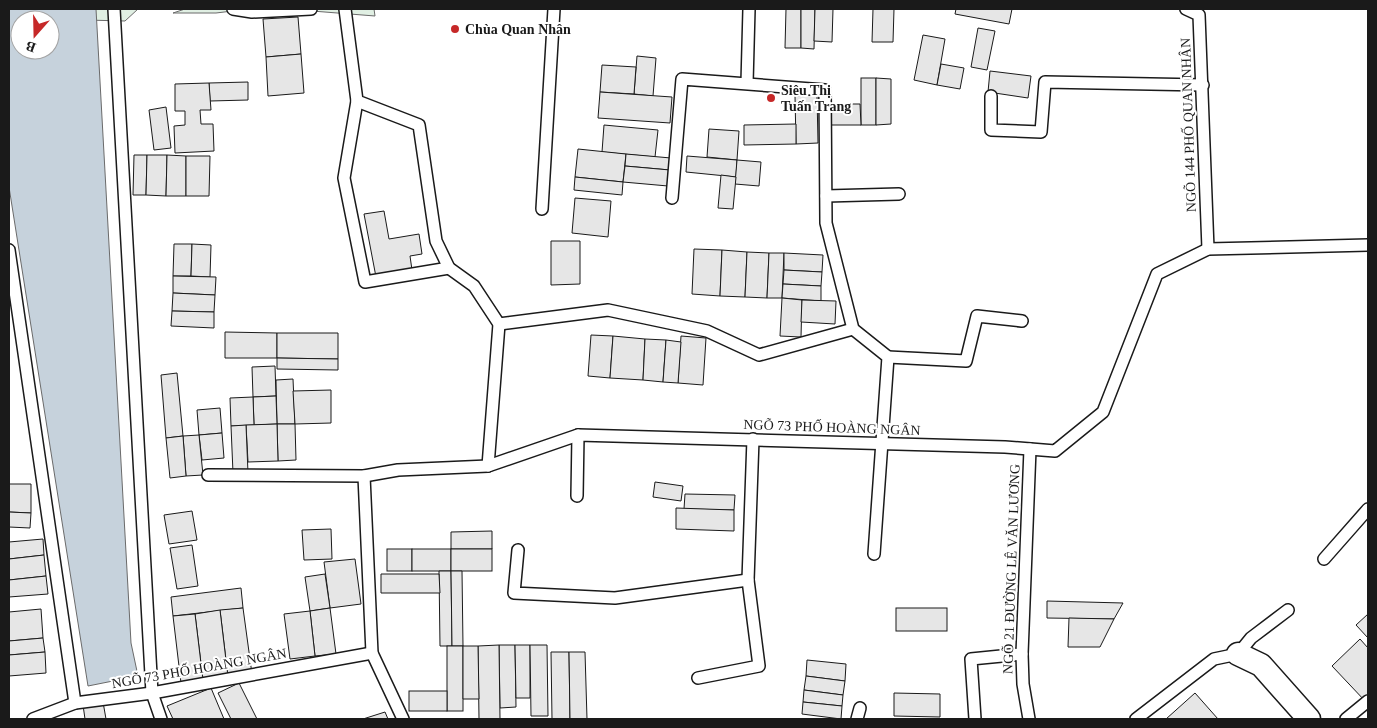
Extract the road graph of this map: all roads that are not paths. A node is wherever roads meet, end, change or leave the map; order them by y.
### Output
1 (114, 9) edge
2 (233, 9) edge
3 (312, 9) edge
4 (345, 9) edge
5 (554, 9) edge
6 (749, 9) edge
7 (1186, 9) edge
8 (747, 83) junction
9 (1203, 85) junction
10 (991, 96) dead end
11 (357, 101) junction
12 (899, 194) dead end
13 (826, 196) junction
14 (672, 198) dead end
15 (542, 209) dead end
16 (1368, 245) edge
17 (1208, 249) junction
18 (9, 250) edge
19 (449, 268) junction
20 (1022, 321) dead end
21 (499, 324) junction
22 (853, 329) junction
23 (888, 357) junction
24 (578, 435) junction
25 (753, 440) junction
26 (880, 443) junction
27 (1030, 449) junction
28 (488, 466) junction
29 (208, 475) dead end
30 (364, 476) junction
31 (577, 496) dead end
32 (1368, 509) edge
33 (518, 550) dead end
34 (874, 554) dead end
35 (1324, 559) dead end
36 (748, 580) junction
37 (1288, 610) dead end
38 (372, 653) junction
39 (1022, 654) junction
40 (1238, 654) junction
41 (698, 678) dead end
42 (152, 693) junction
43 (1368, 701) edge
44 (75, 703) junction
45 (33, 719) edge
46 (162, 719) edge
47 (402, 719) edge
48 (975, 719) edge
49 (1029, 719) edge
50 (1136, 719) edge
51 (1309, 719) edge
52 (1346, 719) edge

1 - 42 lane
2 - 3 lane
4 - 11 lane
5 - 15 lane
6 - 8 lane
7 - 9 lane, NGÕ 144 PHỐ QUAN NHÂN
8 - 13 lane
8 - 14 lane
9 - 10 lane
9 - 17 lane, NGÕ 144 PHỐ QUAN NHÂN
11 - 19 lane
11 - 19 lane
12 - 13 lane
13 - 22 lane
16 - 17 lane, NGÕ 73 PHỐ HOÀNG NGÂN
17 - 27 lane, NGÕ 73 PHỐ HOÀNG NGÂN
18 - 44 lane
19 - 21 lane
20 - 23 lane
21 - 22 lane
21 - 28 lane
22 - 23 lane
23 - 26 lane
24 - 25 lane, NGÕ 73 PHỐ HOÀNG NGÂN
24 - 28 lane, NGÕ 73 PHỐ HOÀNG NGÂN
24 - 31 lane
25 - 26 lane, NGÕ 73 PHỐ HOÀNG NGÂN
25 - 36 lane
26 - 27 lane, NGÕ 73 PHỐ HOÀNG NGÂN
26 - 34 lane
27 - 39 lane, NGÕ 21 ĐƯỜNG LÊ VĂN LƯƠNG
28 - 30 lane, NGÕ 73 PHỐ HOÀNG NGÂN
29 - 30 lane, NGÕ 73 PHỐ HOÀNG NGÂN
30 - 38 lane
32 - 35 lane
33 - 36 lane
36 - 41 lane
37 - 40 lane
38 - 42 lane, NGÕ 73 PHỐ HOÀNG NGÂN
38 - 47 lane
39 - 48 lane
39 - 49 lane, NGÕ 21 ĐƯỜNG LÊ VĂN LƯƠNG
40 - 50 lane
40 - 51 street
42 - 44 lane, NGÕ 73 PHỐ HOÀNG NGÂN
42 - 46 lane
43 - 52 lane
44 - 45 lane, NGÕ 73 PHỐ HOÀNG NGÂN

